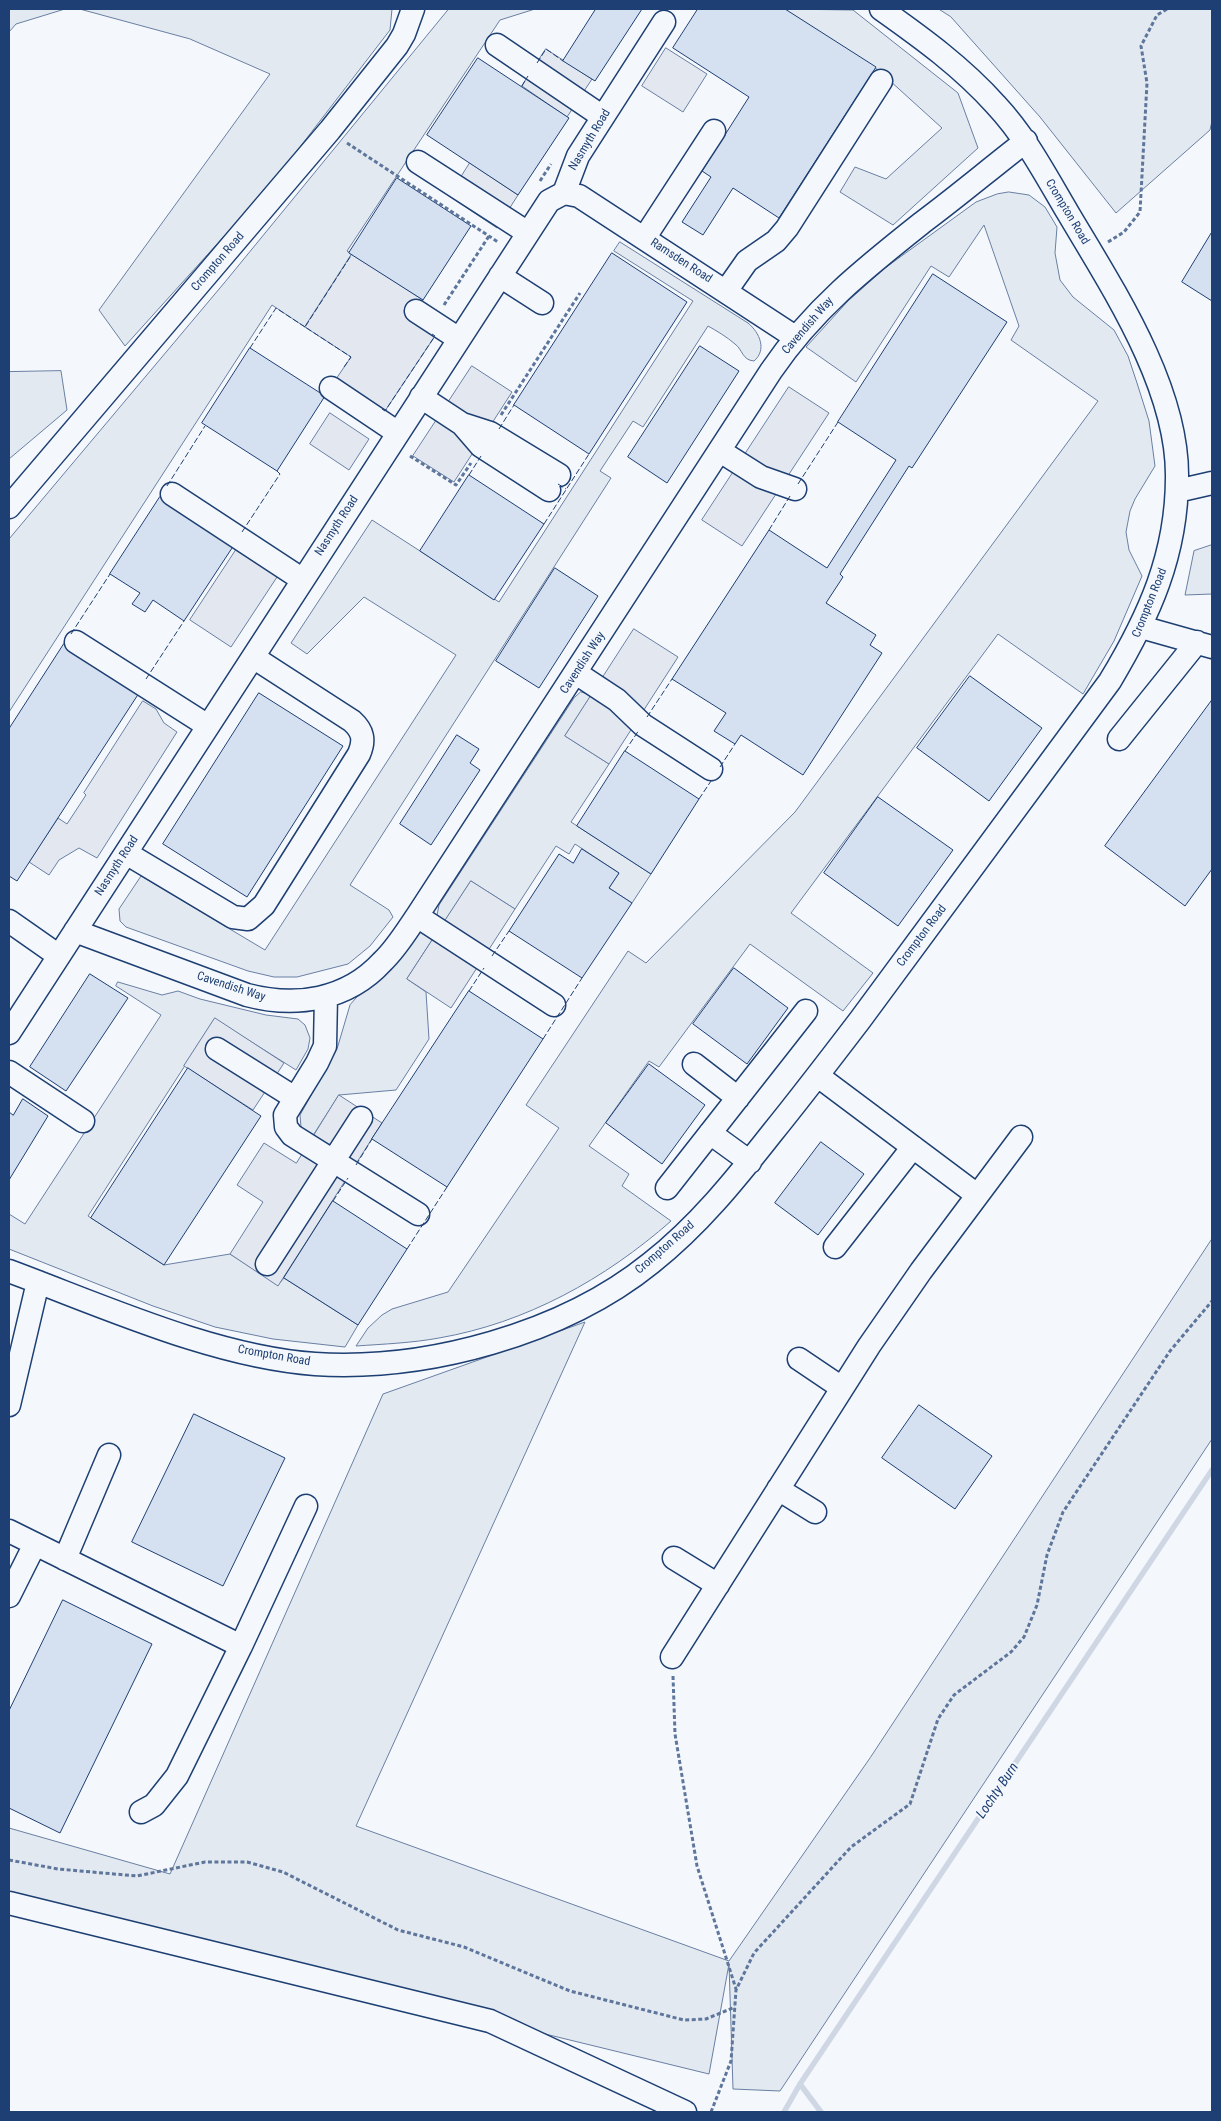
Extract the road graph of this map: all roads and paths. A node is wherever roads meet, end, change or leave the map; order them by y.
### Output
1 (412, 9) edge
2 (881, 9) edge
3 (1167, 9) edge
4 (664, 22) dead end
5 (497, 45) dead end
6 (881, 81) dead end
7 (603, 117) junction
8 (714, 131) dead end
9 (1026, 142) junction
10 (355, 148) dead end
11 (556, 157) dead end
12 (418, 162) dead end
13 (540, 182) dead end
14 (564, 193) junction
15 (520, 228) junction
16 (645, 237) junction
17 (499, 242) dead end
18 (1092, 253) junction
19 (500, 276) junction
20 (726, 291) junction
21 (580, 293) dead end
22 (542, 303) dead end
23 (424, 317) joint
24 (795, 337) junction
25 (459, 339) junction
26 (331, 388) dead end
27 (421, 397) junction
28 (398, 432) junction
29 (486, 439) junction
30 (720, 451) junction
31 (410, 456) dead end
32 (554, 482) dead end
33 (1212, 483) edge
34 (794, 489) dead end
35 (1177, 491) junction
36 (172, 494) dead end
37 (9, 507) edge
38 (303, 580) junction
39 (1141, 626) junction
40 (76, 642) dead end
41 (1204, 645) edge
42 (253, 657) junction
43 (576, 673) junction
44 (208, 726) junction
45 (1119, 739) dead end
46 (711, 769) dead end
47 (126, 853) junction
48 (417, 916) junction
49 (9, 922) edge
50 (75, 931) junction
51 (59, 956) junction
52 (326, 996) junction
53 (554, 1005) dead end
54 (806, 1012) dead end
55 (9, 1033) edge
56 (217, 1048) dead end
57 (694, 1064) dead end
58 (9, 1072) edge
59 (818, 1076) junction
60 (295, 1098) junction
61 (738, 1098) junction
62 (361, 1118) dead end
63 (83, 1121) dead end
64 (710, 1133) junction
65 (1021, 1137) dead end
66 (913, 1147) junction
67 (334, 1161) junction
68 (750, 1162) junction
69 (667, 1188) dead end
70 (977, 1195) junction
71 (418, 1214) dead end
72 (835, 1247) dead end
73 (266, 1264) dead end
74 (9, 1271) edge
75 (38, 1282) junction
76 (1212, 1301) edge
77 (799, 1359) dead end
78 (842, 1388) junction
79 (9, 1405) edge
80 (109, 1455) dead end
81 (778, 1489) junction
82 (306, 1506) dead end
83 (815, 1512) dead end
84 (9, 1531) edge
85 (35, 1544) junction
86 (674, 1558) dead end
87 (65, 1559) junction
88 (718, 1585) junction
89 (9, 1596) edge
90 (241, 1646) junction
91 (672, 1657) joint
92 (141, 1812) dead end
93 (9, 1860) edge
94 (9, 1904) edge
95 (736, 1990) junction
96 (735, 2007) junction
97 (685, 2112) edge
98 (711, 2112) edge

1 - 37 street, Crompton Road
2 - 9 street, Crompton Road
3 - 18 path
4 - 7 street, Nasmyth Road
5 - 7 street
6 - 20 street
7 - 14 street, Nasmyth Road
8 - 16 street
9 - 18 street, Crompton Road
9 - 24 street, Cavendish Way
10 - 23 path
11 - 13 path
12 - 15 street
14 - 15 street, Nasmyth Road
14 - 16 street, Ramsden Road
15 - 17 path
15 - 19 street, Nasmyth Road
16 - 20 street, Ramsden Road
18 - 35 street, Crompton Road
19 - 22 street
19 - 25 street, Nasmyth Road
20 - 24 street, Ramsden Road
21 - 29 path
23 - 25 street
24 - 30 street, Cavendish Way
25 - 27 street, Nasmyth Road
26 - 28 street
27 - 28 street, Nasmyth Road
27 - 29 street
28 - 38 street, Nasmyth Road
29 - 31 path
29 - 32 street
30 - 34 street
30 - 43 street, Cavendish Way
33 - 35 street
35 - 39 street, Crompton Road
36 - 38 street
38 - 42 street, Nasmyth Road
39 - 41 street
39 - 59 street, Crompton Road
40 - 44 street
41 - 45 street
42 - 44 street, Nasmyth Road
42 - 47 street
43 - 46 street
43 - 48 street, Cavendish Way
44 - 47 street, Nasmyth Road
47 - 50 street, Nasmyth Road
48 - 52 street, Cavendish Way
48 - 53 street
49 - 51 street
50 - 51 street, Nasmyth Road
50 - 52 street, Cavendish Way
51 - 55 street, Nasmyth Road
52 - 60 street
54 - 61 street
56 - 60 street
57 - 61 street
58 - 63 street
59 - 66 street
59 - 68 street, Crompton Road
60 - 67 street
61 - 64 street
62 - 67 street
64 - 68 street
64 - 69 street
65 - 70 street
66 - 70 street
66 - 72 street
67 - 71 street
67 - 73 street
68 - 75 street, Crompton Road
70 - 78 street
74 - 75 street, Crompton Road
75 - 79 street
76 - 95 path
77 - 78 street
78 - 81 street
80 - 87 street
81 - 83 street
81 - 88 street
82 - 90 street
84 - 85 street
85 - 87 street
85 - 89 street
86 - 88 street
87 - 90 street
88 - 91 street
90 - 92 street
91 - 95 path
93 - 96 path
94 - 97 street
95 - 96 path
96 - 98 path

